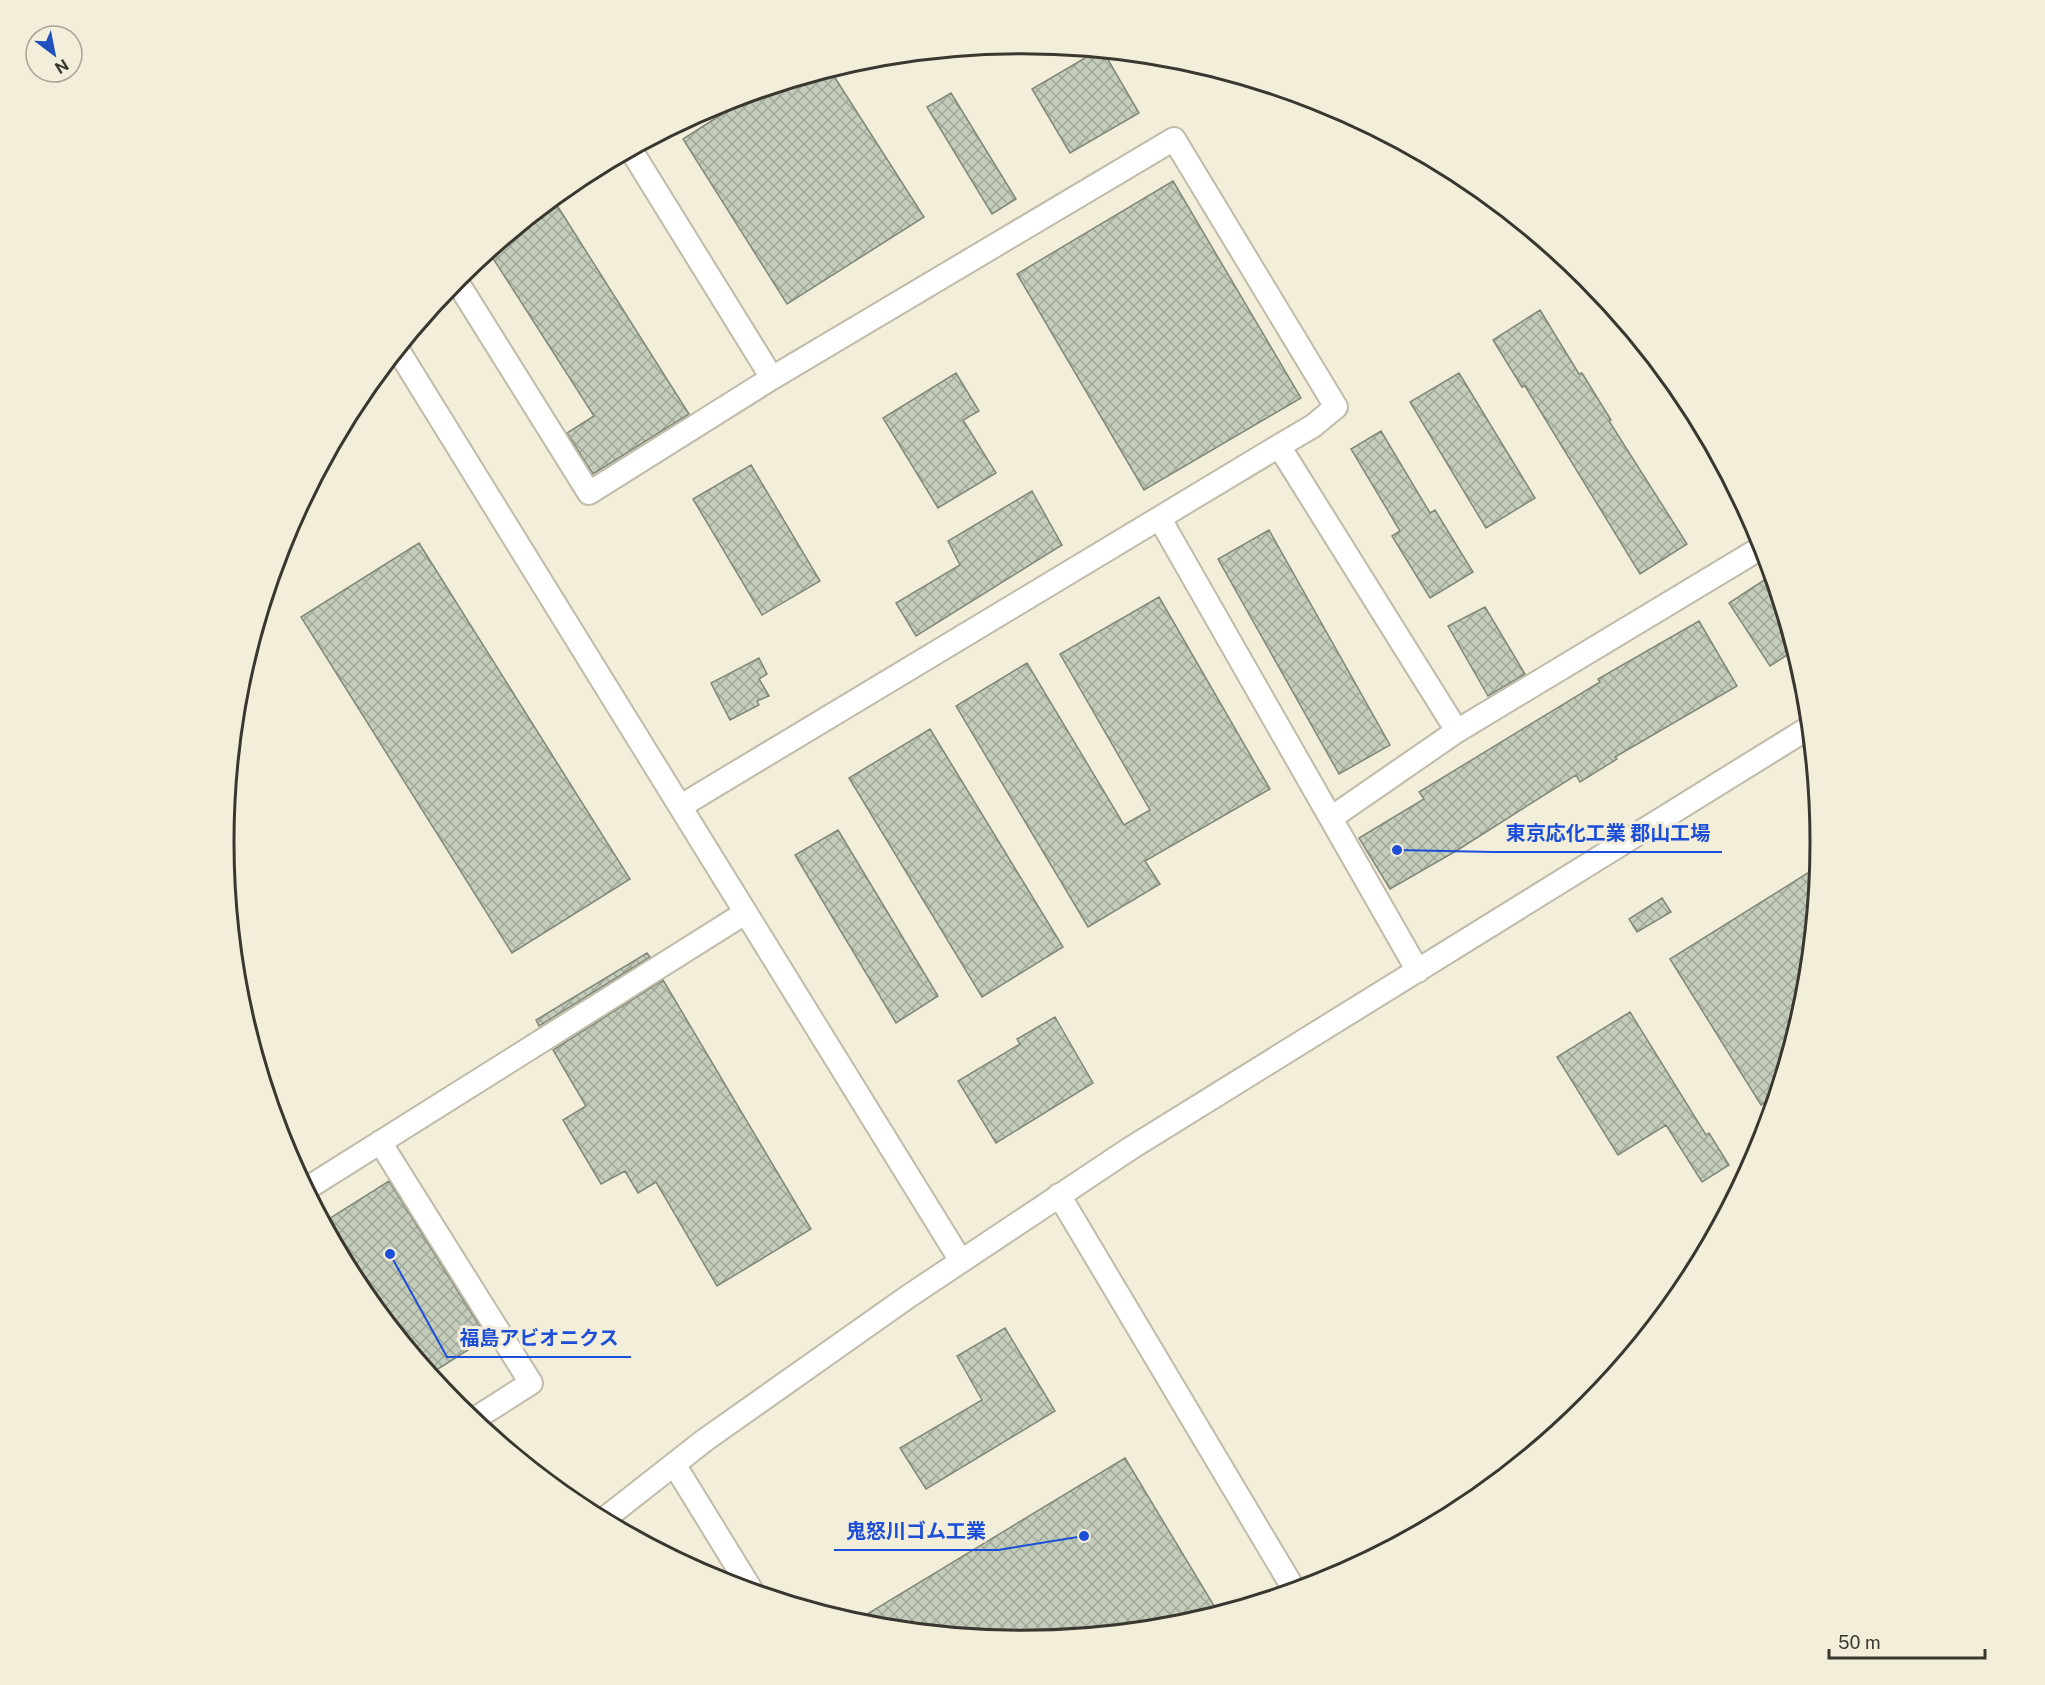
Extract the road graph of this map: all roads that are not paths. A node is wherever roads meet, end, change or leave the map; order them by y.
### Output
1 (635, 156) edge
2 (461, 289) edge
3 (402, 356) edge
4 (772, 378) junction
5 (1279, 446) junction
6 (1160, 519) junction
7 (1755, 551) edge
8 (1457, 731) junction
9 (1803, 732) edge
10 (681, 806) junction
11 (1331, 818) junction
12 (745, 913) junction
13 (1418, 971) junction
14 (380, 1142) junction
15 (312, 1185) edge
16 (1059, 1195) junction
17 (962, 1261) junction
18 (481, 1415) edge
19 (674, 1464) junction
20 (610, 1514) edge
21 (745, 1580) edge
22 (1291, 1584) edge

1 - 4 street
2 - 4 street
3 - 10 street
4 - 5 street
5 - 6 street
5 - 8 street
6 - 10 street
6 - 11 street
7 - 8 street
8 - 11 street
9 - 13 street
10 - 12 street
11 - 13 street
12 - 14 street
12 - 17 street
13 - 16 street
14 - 15 street
14 - 18 street
16 - 17 street
16 - 22 street
17 - 19 street
19 - 20 street
19 - 21 street

